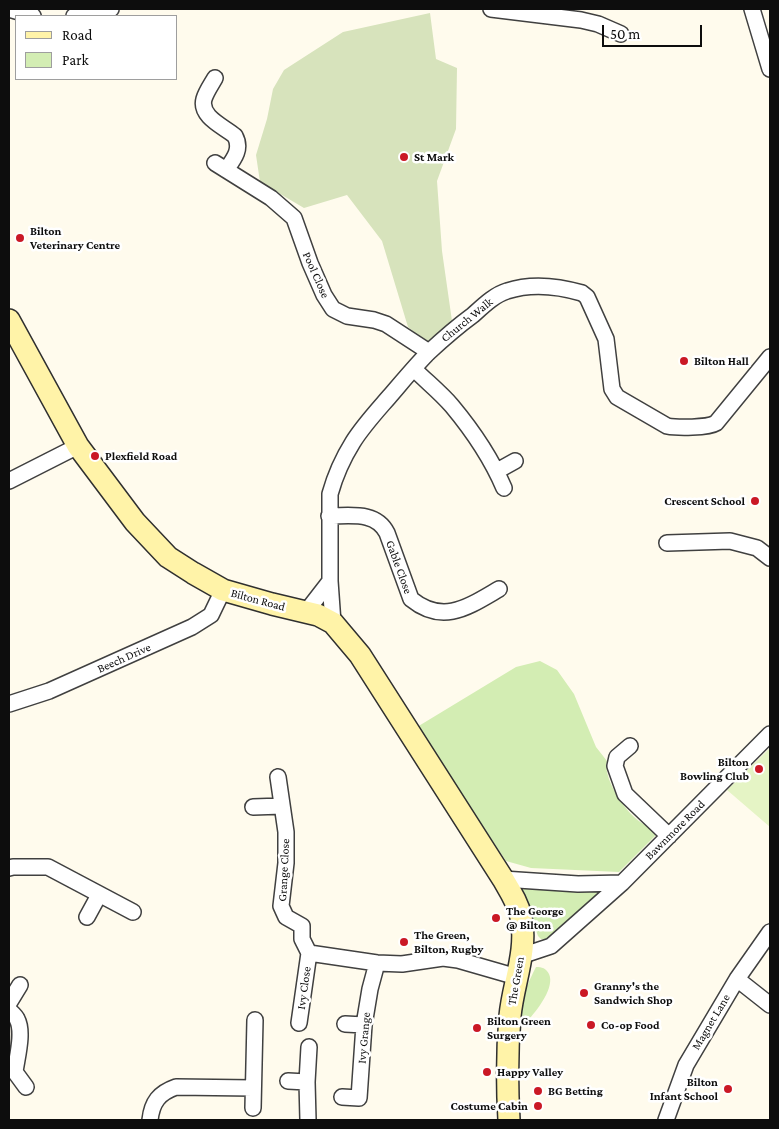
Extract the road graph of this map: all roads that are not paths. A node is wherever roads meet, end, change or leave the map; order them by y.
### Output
1 (9, 9) edge
2 (111, 9) edge
3 (491, 9) edge
4 (752, 9) edge
5 (583, 14) edge
6 (30, 15) edge
7 (79, 15) edge
8 (621, 34) dead end
9 (770, 70) edge
10 (215, 78) dead end
11 (9, 320) edge
12 (429, 352) junction
13 (770, 357) edge
14 (414, 369) junction
15 (78, 446) junction
16 (515, 461) dead end
17 (497, 471) junction
18 (9, 482) edge
19 (504, 488) dead end
20 (329, 516) junction
21 (667, 543) dead end
22 (770, 558) edge
23 (330, 581) junction
24 (499, 589) dead end
25 (223, 590) junction
26 (306, 612) junction
27 (333, 623) junction
28 (9, 704) edge
29 (770, 734) edge
30 (630, 746) dead end
31 (278, 777) dead end
32 (282, 806) junction
33 (253, 807) dead end
34 (669, 836) junction
35 (9, 868) edge
36 (503, 879) junction
37 (622, 883) junction
38 (99, 895) junction
39 (133, 912) dead end
40 (87, 917) dead end
41 (770, 932) edge
42 (309, 953) junction
43 (522, 956) junction
44 (378, 962) junction
45 (517, 977) junction
46 (737, 979) junction
47 (20, 984) dead end
48 (9, 1003) edge
49 (770, 1005) edge
50 (9, 1010) edge
51 (256, 1020) dead end
52 (299, 1023) dead end
53 (345, 1024) dead end
54 (364, 1024) junction
55 (309, 1047) dead end
56 (288, 1081) dead end
57 (307, 1082) junction
58 (26, 1087) dead end
59 (253, 1088) junction
60 (342, 1097) dead end
61 (253, 1108) dead end
62 (150, 1120) edge
63 (308, 1120) edge
64 (509, 1120) edge
65 (666, 1120) edge

1 - 6 street
2 - 7 street
3 - 5 street
4 - 9 street
5 - 8 street
10 - 12 street, Pool Close
11 - 15 main road, Bilton Road
12 - 13 street, Church Walk
12 - 14 street, Church Walk
14 - 17 street
14 - 20 street, Church Walk
15 - 18 street
15 - 25 main road, Bilton Road
16 - 17 street
17 - 19 street
20 - 23 street, Church Walk
20 - 24 street, Gable Close
21 - 22 street
23 - 26 street
23 - 27 street, Church Walk
25 - 26 main road, Bilton Road
25 - 28 street, Beech Drive
26 - 27 main road, Bilton Road
27 - 36 main road, Bilton Road
29 - 34 street, Bawnmore Road
30 - 34 street
31 - 32 street, Grange Close
32 - 33 street
32 - 42 street, Grange Close
34 - 37 street, Bawnmore Road
35 - 38 street
36 - 37 street
36 - 43 main road, The Green
37 - 43 street, Bawnmore Road
38 - 39 street
38 - 40 street
41 - 46 street, Magnet Lane
42 - 44 street
42 - 52 street, Ivy Close
43 - 45 main road, The Green
44 - 45 street
44 - 54 street, Ivy Grange
45 - 64 main road, The Green
46 - 49 street
46 - 65 street, Magnet Lane
47 - 48 street
50 - 58 street
51 - 59 street
53 - 54 street
54 - 60 street, Ivy Grange
55 - 57 street
56 - 57 street
57 - 63 street
59 - 61 street
59 - 62 street

